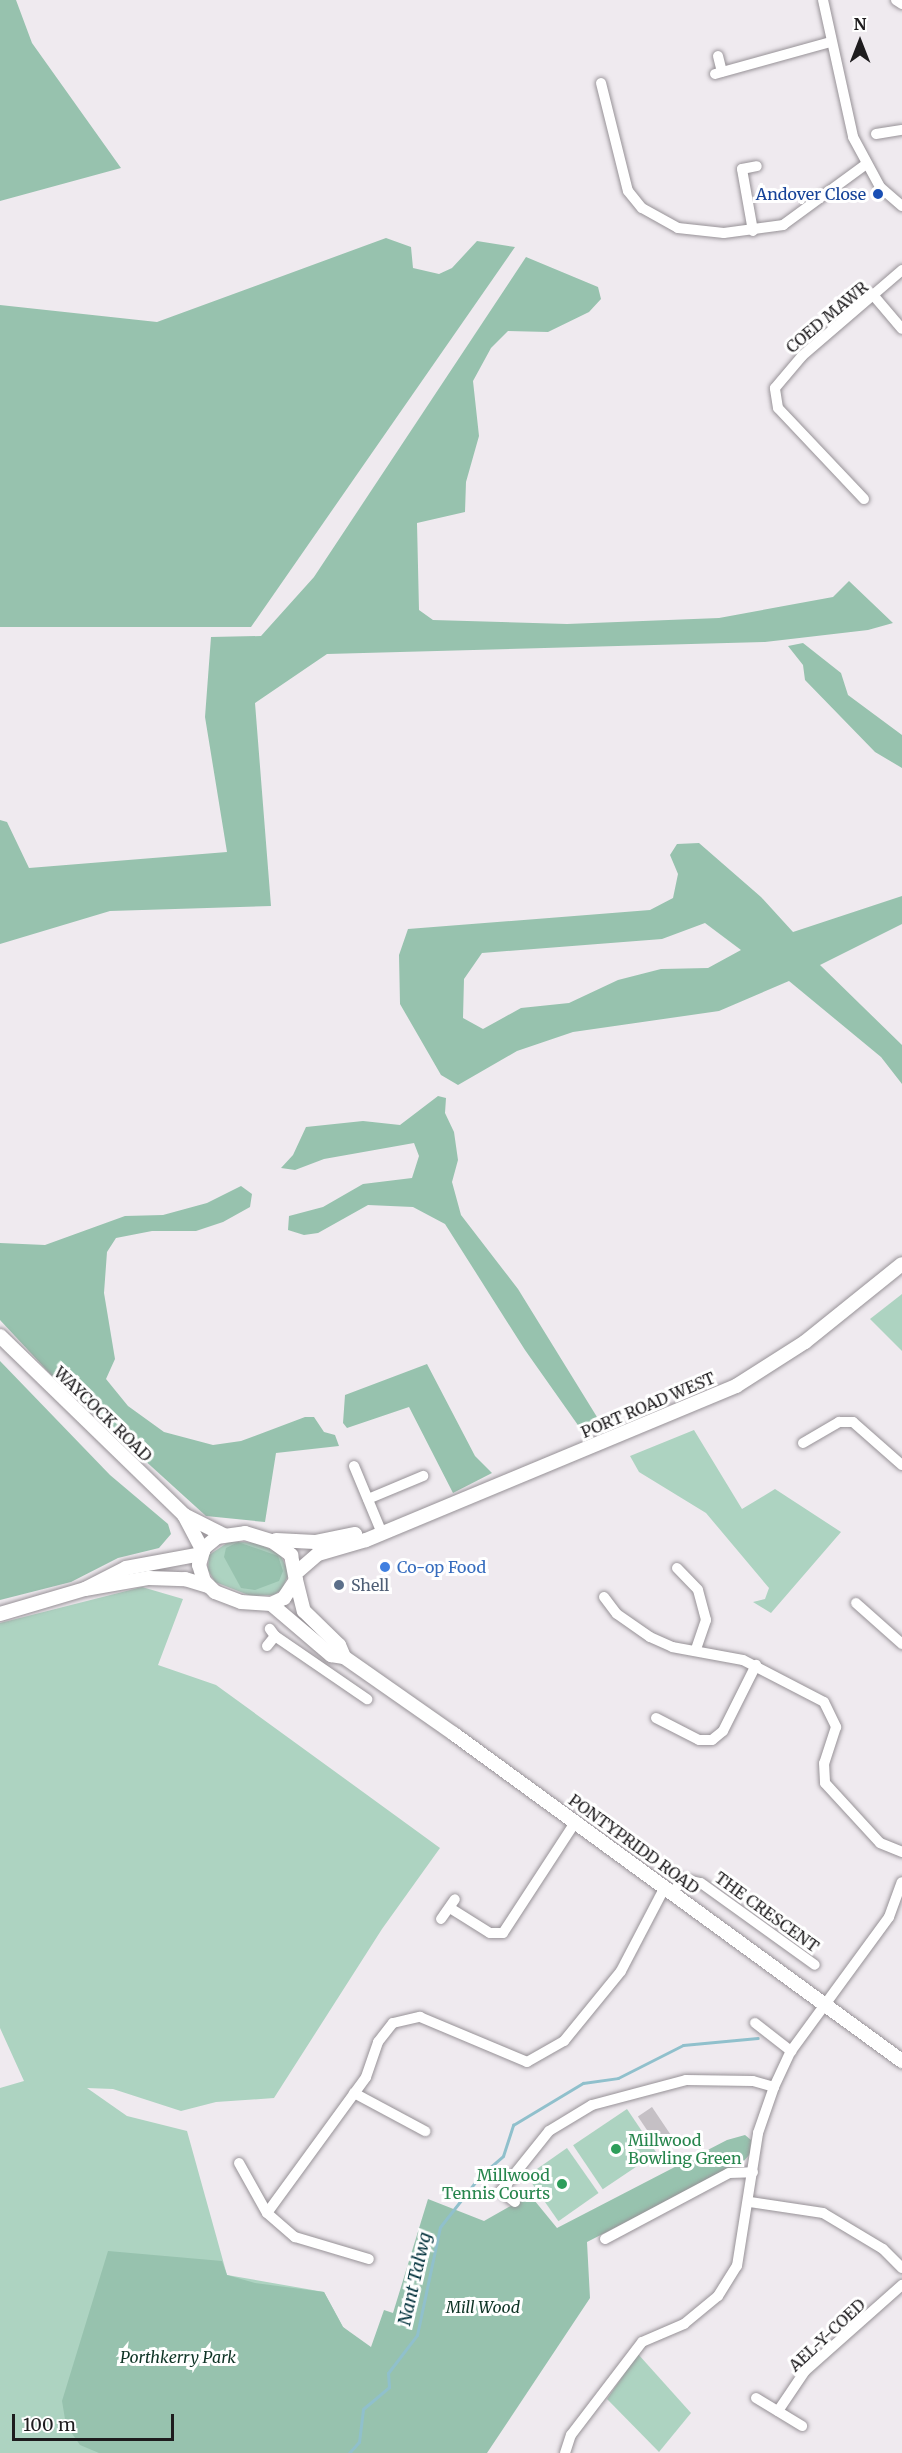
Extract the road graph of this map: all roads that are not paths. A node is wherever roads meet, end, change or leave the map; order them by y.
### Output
1 (823, 0) edge
2 (896, 0) edge
3 (902, 4) edge
4 (830, 42) junction
5 (718, 56) dead end
6 (601, 83) dead end
7 (900, 130) edge
8 (876, 134) dead end
9 (865, 165) junction
10 (757, 166) dead end
11 (902, 206) edge
12 (753, 231) junction
13 (902, 270) edge
14 (874, 296) junction
15 (902, 329) edge
16 (864, 499) dead end
17 (902, 1264) edge
18 (0, 1336) edge
19 (803, 1443) dead end
20 (902, 1465) edge
21 (354, 1466) dead end
22 (423, 1476) dead end
23 (368, 1499) junction
24 (184, 1515) junction
25 (381, 1531) junction
26 (224, 1535) junction
27 (264, 1538) junction
28 (202, 1552) junction
29 (677, 1568) dead end
30 (296, 1577) junction
31 (208, 1586) junction
32 (85, 1589) junction
33 (604, 1597) dead end
34 (856, 1603) dead end
35 (271, 1604) junction
36 (0, 1614) edge
37 (902, 1644) edge
38 (267, 1646) dead end
39 (696, 1649) junction
40 (344, 1657) junction
41 (756, 1665) junction
42 (371, 1675) junction
43 (656, 1718) dead end
44 (576, 1821) junction
45 (902, 1852) edge
46 (902, 1882) edge
47 (669, 1890) junction
48 (441, 1919) dead end
49 (815, 1965) dead end
50 (826, 2004) junction
51 (755, 2023) dead end
52 (791, 2051) junction
53 (902, 2061) edge
54 (774, 2087) junction
55 (354, 2093) junction
56 (425, 2131) dead end
57 (239, 2163) dead end
58 (753, 2172) junction
59 (515, 2202) dead end
60 (750, 2202) junction
61 (267, 2212) junction
62 (605, 2239) dead end
63 (369, 2259) dead end
64 (902, 2268) edge
65 (902, 2285) edge
66 (756, 2398) dead end
67 (778, 2411) junction
68 (802, 2426) dead end
69 (565, 2453) edge

1 - 4 street
2 - 3 street
4 - 5 street
4 - 9 street
6 - 12 street
7 - 8 street
9 - 11 street
9 - 12 street
10 - 12 street
13 - 14 street, COED MAWR
14 - 15 street
14 - 16 street, COED MAWR
17 - 25 main road, PORT ROAD WEST
18 - 24 main road, WAYCOCK ROAD
19 - 20 street
21 - 23 street
22 - 23 street
23 - 25 street
24 - 26 main road, WAYCOCK ROAD
24 - 28 main road, WAYCOCK ROAD
25 - 27 main road, PORT ROAD WEST
25 - 30 main road, PORT ROAD WEST
26 - 27 main road
26 - 28 main road
27 - 30 main road
28 - 31 main road
28 - 32 main road
29 - 39 street
30 - 35 main road
30 - 40 main road, PONTYPRIDD ROAD
31 - 32 main road
31 - 35 main road
32 - 36 main road
33 - 39 street
34 - 37 street
35 - 40 main road, PONTYPRIDD ROAD
38 - 42 street
39 - 41 street
40 - 42 main road, PONTYPRIDD ROAD
41 - 43 street
41 - 45 street
42 - 44 main road, PONTYPRIDD ROAD
44 - 47 main road, PONTYPRIDD ROAD
44 - 48 street
46 - 50 street
47 - 49 street, THE CRESCENT
47 - 50 main road, PONTYPRIDD ROAD
47 - 55 street
50 - 52 street
50 - 53 main road, PONTYPRIDD ROAD
51 - 52 street
52 - 54 street
54 - 58 street
54 - 59 street
55 - 56 street
55 - 61 street
57 - 61 street
58 - 60 street
58 - 62 street
60 - 64 street
60 - 69 street
61 - 63 street
65 - 67 street, AEL-Y-COED
66 - 67 street
67 - 68 street

